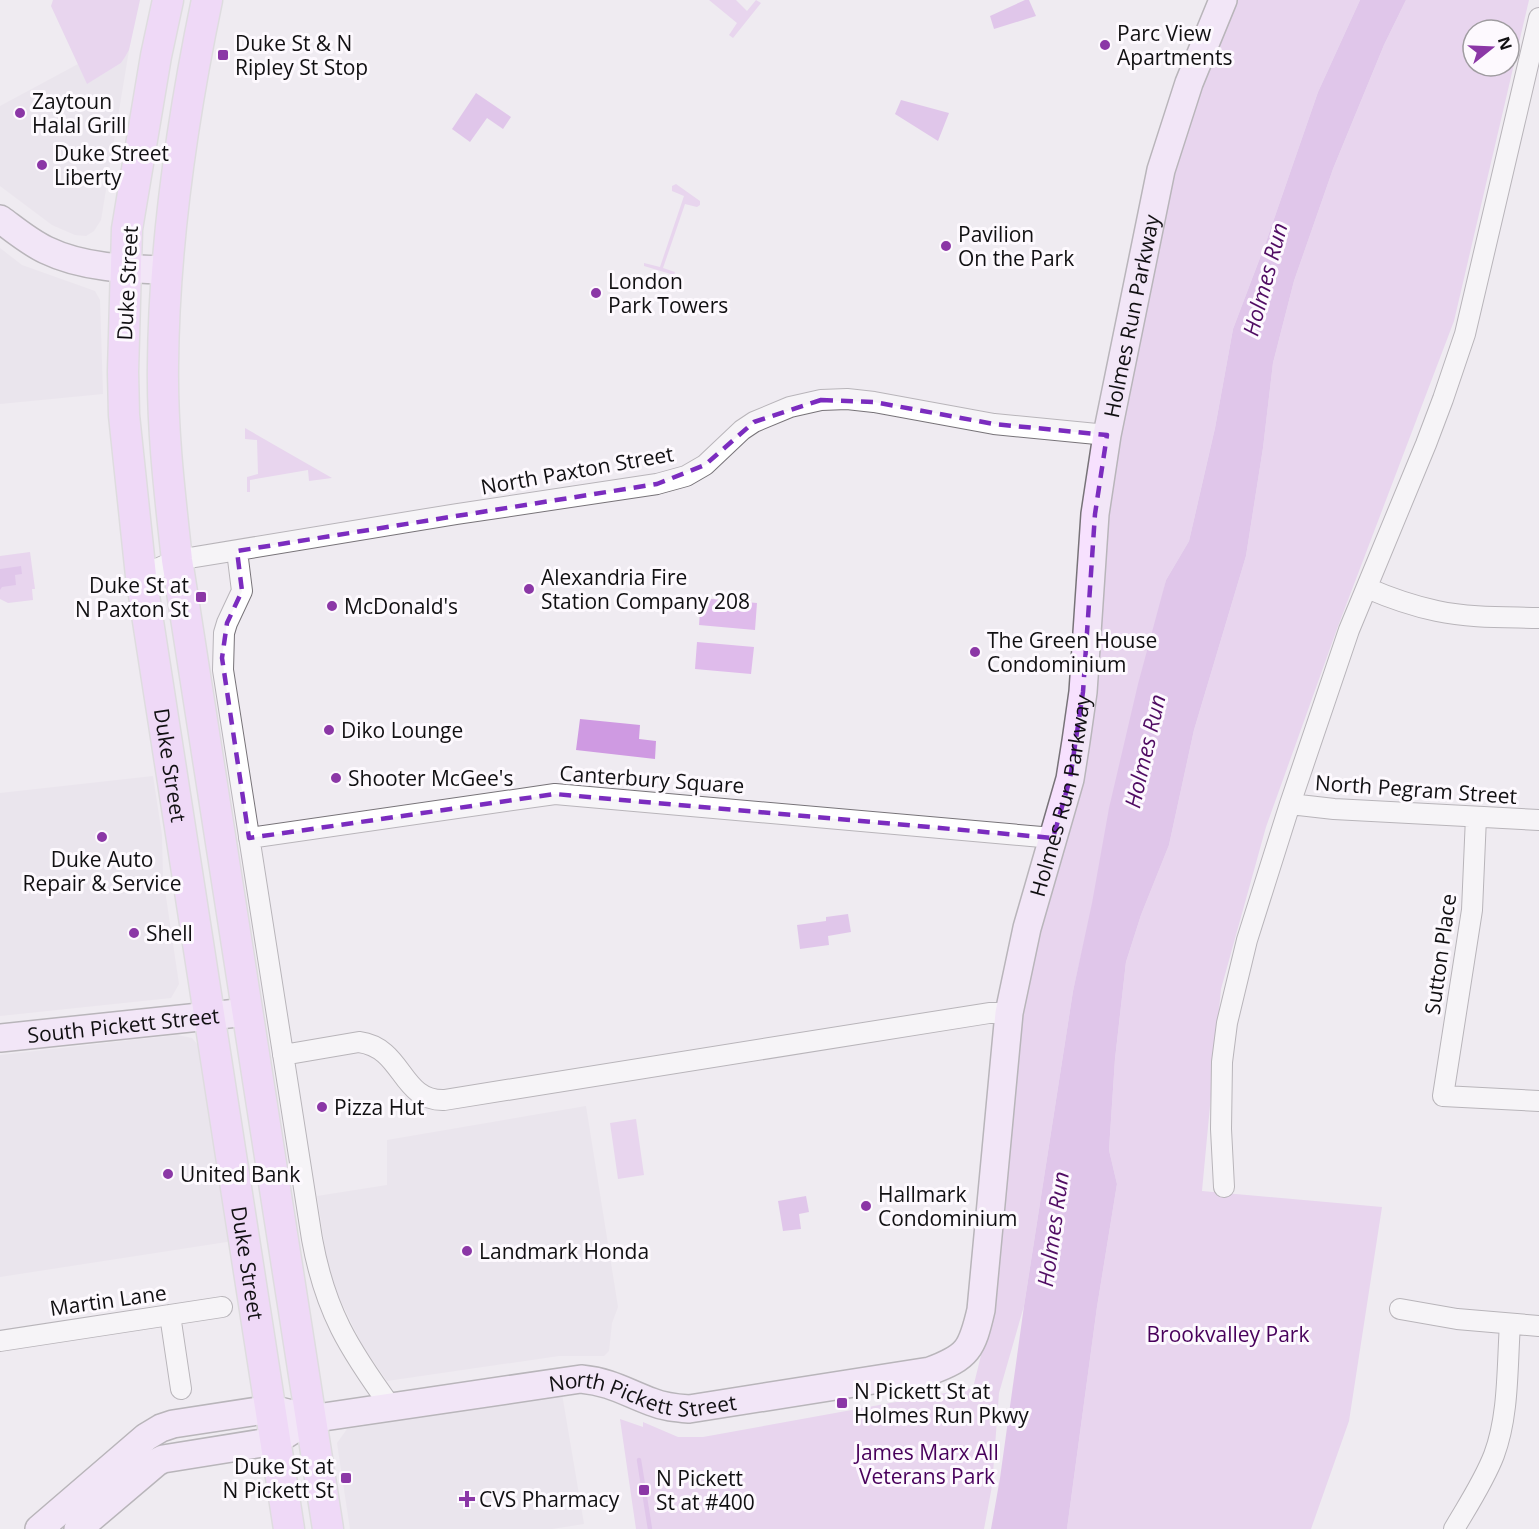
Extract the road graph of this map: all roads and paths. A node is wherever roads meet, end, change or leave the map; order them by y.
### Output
1 (168, 0) edge
2 (207, 0) edge
3 (1223, 0) edge
4 (1539, 18) edge
5 (0, 219) edge
6 (125, 269) junction
7 (168, 270) junction
8 (1107, 435) junction
9 (237, 551) junction
10 (177, 560) junction
11 (140, 565) junction
12 (1367, 588) junction
13 (1539, 618) edge
14 (1290, 804) junction
15 (1476, 818) junction
16 (1539, 820) edge
17 (249, 838) junction
18 (1053, 838) junction
19 (248, 1012) junction
20 (1009, 1013) junction
21 (208, 1016) junction
22 (0, 1038) edge
23 (283, 1055) junction
24 (1539, 1101) edge
25 (1224, 1188) dead end
26 (222, 1308) dead end
27 (1400, 1309) dead end
28 (170, 1315) junction
29 (1510, 1324) junction
30 (1539, 1326) edge
31 (0, 1341) edge
32 (969, 1349) joint
33 (181, 1389) dead end
34 (391, 1407) junction
35 (271, 1409) junction
36 (310, 1419) junction
37 (275, 1441) junction
38 (39, 1529) edge
39 (78, 1529) edge
40 (289, 1529) edge
41 (328, 1529) edge
42 (1454, 1529) edge

1 - 6 main road, Duke Street
2 - 7 main road, Duke Street
3 - 8 street, Holmes Run Parkway
4 - 12 street
5 - 6 street
6 - 7 street
6 - 11 main road, Duke Street
7 - 10 main road, Duke Street
8 - 9 street, North Paxton Street
8 - 18 street, Holmes Run Parkway
9 - 10 street, North Paxton Street
9 - 17 street
10 - 11 street, North Paxton Street
10 - 19 main road, Duke Street
11 - 21 main road, Duke Street
12 - 13 street
12 - 14 street
14 - 15 street, North Pegram Street
14 - 25 street
15 - 16 street, North Pegram Street
15 - 24 street, Sutton Place
17 - 18 street, Canterbury Square
17 - 23 street
18 - 20 street, Holmes Run Parkway
19 - 21 street, South Pickett Street
19 - 36 main road, Duke Street
20 - 23 street
20 - 32 street, Holmes Run Parkway
21 - 22 street, South Pickett Street
21 - 35 main road, Duke Street
23 - 34 street
26 - 28 street, Martin Lane
27 - 29 street
28 - 31 street, Martin Lane
28 - 33 street
29 - 30 street
29 - 42 street
32 - 34 street, North Pickett Street
34 - 36 street, North Pickett Street
35 - 36 street
35 - 37 main road, Duke Street
35 - 38 street
36 - 37 street
36 - 41 main road, Duke Street
37 - 39 street
37 - 40 main road, Duke Street

